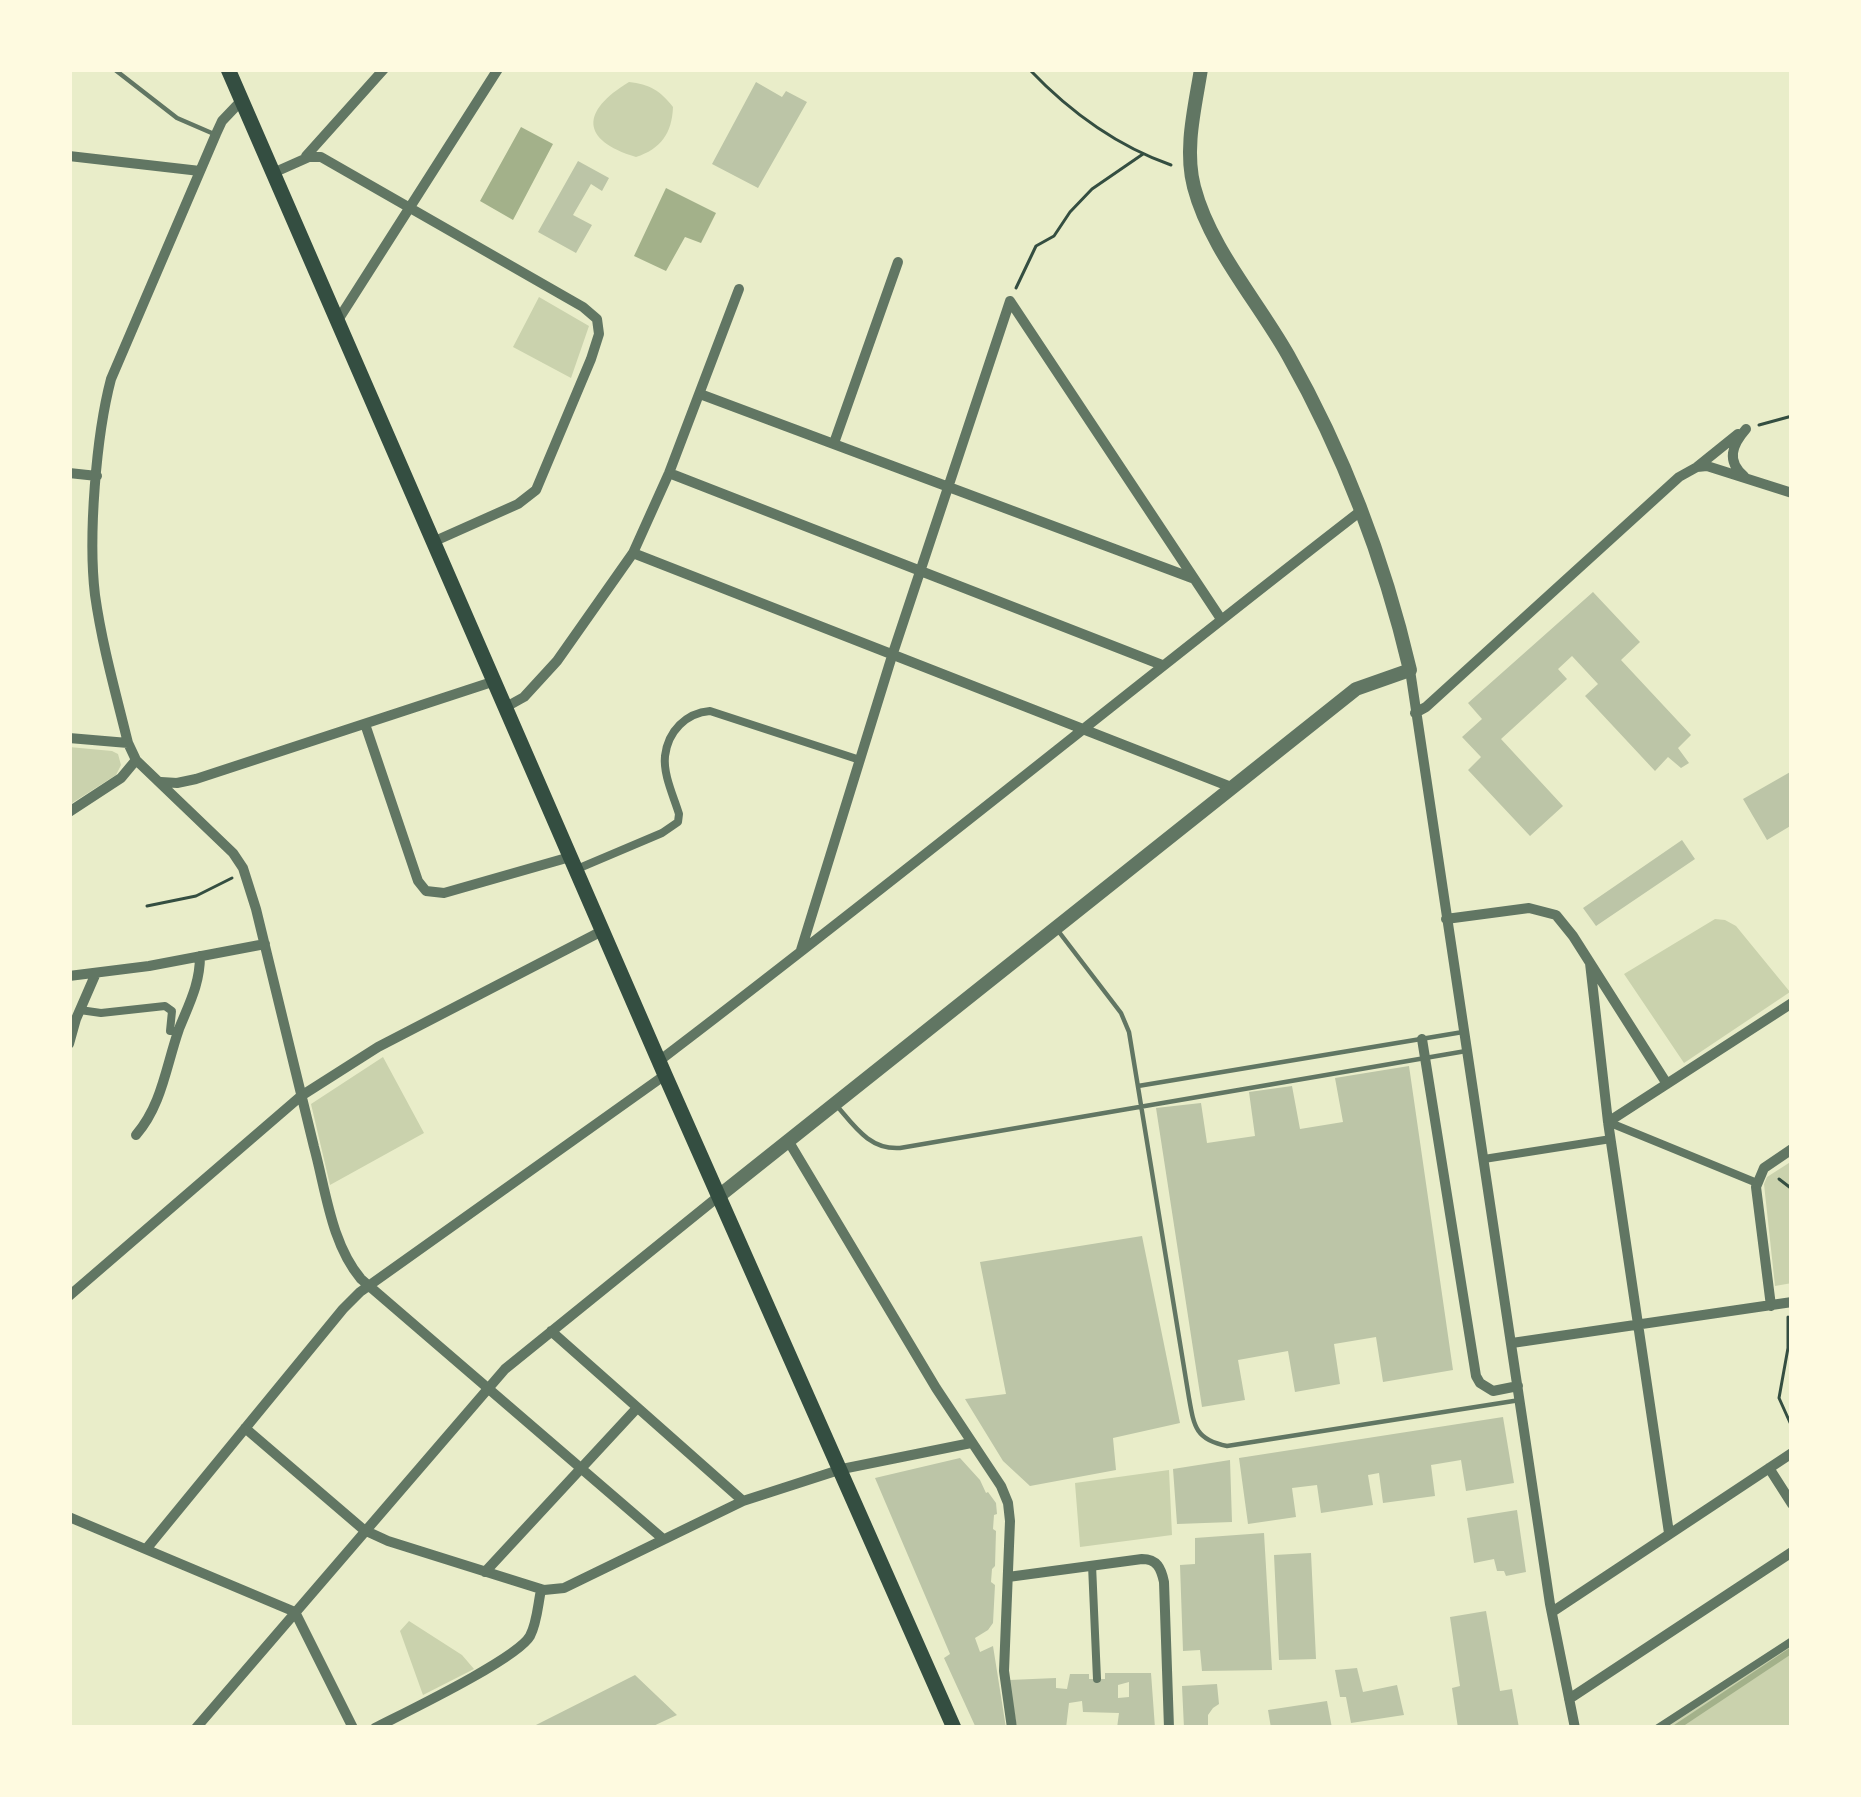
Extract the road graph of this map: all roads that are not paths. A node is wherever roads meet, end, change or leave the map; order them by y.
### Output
1 (114, 69) edge
2 (228, 69) edge
3 (384, 69) edge
4 (498, 69) edge
5 (1201, 69) edge
6 (242, 100) junction
7 (216, 134) junction
8 (323, 137) junction
9 (69, 156) edge
10 (301, 160) junction
11 (326, 160) junction
12 (200, 171) junction
13 (273, 173) junction
14 (410, 208) junction
15 (898, 262) dead end
16 (739, 289) dead end
17 (338, 320) junction
18 (700, 394) junction
19 (834, 443) junction
20 (1702, 467) junction
21 (69, 472) edge
22 (669, 473) junction
23 (97, 476) junction
24 (1750, 482) junction
25 (947, 488) junction
26 (1792, 493) edge
27 (1362, 509) junction
28 (435, 541) junction
29 (633, 553) junction
30 (920, 573) junction
31 (1192, 578) junction
32 (1221, 620) junction
33 (892, 656) junction
34 (1162, 665) junction
35 (1410, 670) junction
36 (495, 681) junction
37 (506, 707) junction
38 (1415, 713) junction
39 (364, 724) junction
40 (1080, 729) junction
41 (69, 738) edge
42 (128, 743) junction
43 (136, 760) junction
44 (860, 760) junction
45 (159, 782) junction
46 (1231, 787) junction
47 (69, 812) edge
48 (573, 863) junction
49 (1446, 920) junction
50 (1055, 928) junction
51 (602, 931) junction
52 (265, 944) junction
53 (800, 954) junction
54 (200, 956) junction
55 (1590, 963) junction
56 (96, 973) junction
57 (69, 976) edge
58 (1792, 1003) edge
59 (80, 1010) junction
60 (178, 1031) junction
61 (1463, 1032) junction
62 (1422, 1039) junction
63 (69, 1044) edge
64 (1466, 1051) junction
65 (1426, 1058) junction
66 (662, 1068) junction
67 (1667, 1084) junction
68 (1138, 1086) junction
69 (301, 1096) junction
70 (836, 1104) junction
71 (1142, 1107) junction
72 (1608, 1122) junction
73 (136, 1135) dead end
74 (1610, 1139) junction
75 (789, 1142) junction
76 (1792, 1149) edge
77 (1484, 1159) junction
78 (1756, 1183) junction
79 (719, 1196) junction
80 (369, 1286) junction
81 (69, 1296) edge
82 (1790, 1302) edge
83 (1771, 1306) junction
84 (1639, 1323) junction
85 (551, 1331) junction
86 (1512, 1343) junction
87 (488, 1386) junction
88 (1519, 1393) junction
89 (637, 1408) junction
90 (245, 1428) junction
91 (971, 1443) junction
92 (1792, 1453) edge
93 (1769, 1468) junction
94 (582, 1469) junction
95 (842, 1469) junction
96 (742, 1501) junction
97 (1792, 1504) edge
98 (69, 1517) edge
99 (364, 1530) junction
100 (1669, 1533) junction
101 (662, 1538) junction
102 (147, 1548) junction
103 (1792, 1552) edge
104 (1092, 1565) junction
105 (485, 1572) junction
106 (1008, 1577) junction
107 (541, 1590) junction
108 (295, 1612) junction
109 (1552, 1612) junction
110 (1792, 1641) edge
111 (1097, 1679) dead end
112 (1569, 1699) junction
113 (196, 1728) edge
114 (353, 1728) edge
115 (375, 1728) edge
116 (954, 1728) edge
117 (1012, 1728) edge
118 (1169, 1728) edge
119 (1575, 1728) edge
120 (1658, 1728) edge

1 - 7 lane
2 - 6 main road
3 - 8 street
4 - 14 street
5 - 27 street
6 - 7 street
6 - 13 main road
7 - 12 street
8 - 10 street
8 - 11 street
9 - 12 street
10 - 11 street
10 - 13 street
11 - 14 street
12 - 23 street
13 - 17 main road
14 - 17 street
14 - 28 street
15 - 19 street
16 - 18 street
17 - 28 main road
18 - 19 street
18 - 22 street
19 - 25 street
20 - 24 street
20 - 24 street
20 - 38 street
21 - 23 street
22 - 29 street
22 - 30 street
23 - 42 street
24 - 26 street
25 - 30 street
25 - 31 street
25 - 31 street
27 - 32 street
27 - 35 street
28 - 36 main road
29 - 33 street
29 - 37 street
30 - 33 street
30 - 34 street
31 - 32 street
32 - 34 street
33 - 40 street
33 - 44 street
34 - 40 street
35 - 38 street
35 - 46 street
36 - 37 main road
36 - 39 street
37 - 48 main road
38 - 49 street
39 - 45 street
39 - 48 street
40 - 46 street
40 - 53 street
41 - 42 street
42 - 43 street
43 - 45 street
43 - 47 street
44 - 48 street
44 - 53 street
45 - 52 street
46 - 50 street
48 - 51 main road
49 - 55 street
49 - 61 street
50 - 68 lane
50 - 70 street
51 - 66 main road
51 - 69 street
52 - 54 street
52 - 69 street
53 - 66 street
54 - 56 street
54 - 60 street
55 - 67 street
55 - 72 street
56 - 57 street
56 - 59 street
58 - 67 street
59 - 60 street
59 - 63 street
60 - 73 street
61 - 62 lane
61 - 64 street
62 - 65 street
62 - 68 lane
64 - 65 lane
64 - 77 street
65 - 71 lane
65 - 88 street
66 - 79 main road
66 - 80 street
67 - 72 street
68 - 71 lane
69 - 80 street
69 - 81 street
70 - 71 lane
70 - 75 street
71 - 88 lane
72 - 74 street
72 - 78 street
74 - 77 street
74 - 84 street
75 - 79 street
75 - 91 street
76 - 78 street
77 - 86 street
78 - 83 street
79 - 85 street
79 - 95 main road
80 - 87 street
80 - 90 street
82 - 83 street
83 - 84 street
84 - 86 street
84 - 100 street
85 - 87 street
85 - 89 street
86 - 88 street
87 - 94 street
87 - 99 street
88 - 109 street
89 - 94 street
89 - 96 street
90 - 99 street
90 - 102 street
91 - 95 street
91 - 106 street
92 - 93 street
93 - 97 street
93 - 100 street
94 - 101 street
94 - 105 street
95 - 96 street
95 - 116 main road
96 - 101 street
98 - 102 street
99 - 105 street
99 - 108 street
100 - 109 street
101 - 107 street
102 - 108 street
103 - 112 street
104 - 106 street
104 - 111 street
104 - 118 street
105 - 107 street
106 - 117 street
107 - 115 street
108 - 113 street
108 - 114 street
109 - 112 street
110 - 120 street
112 - 119 street

